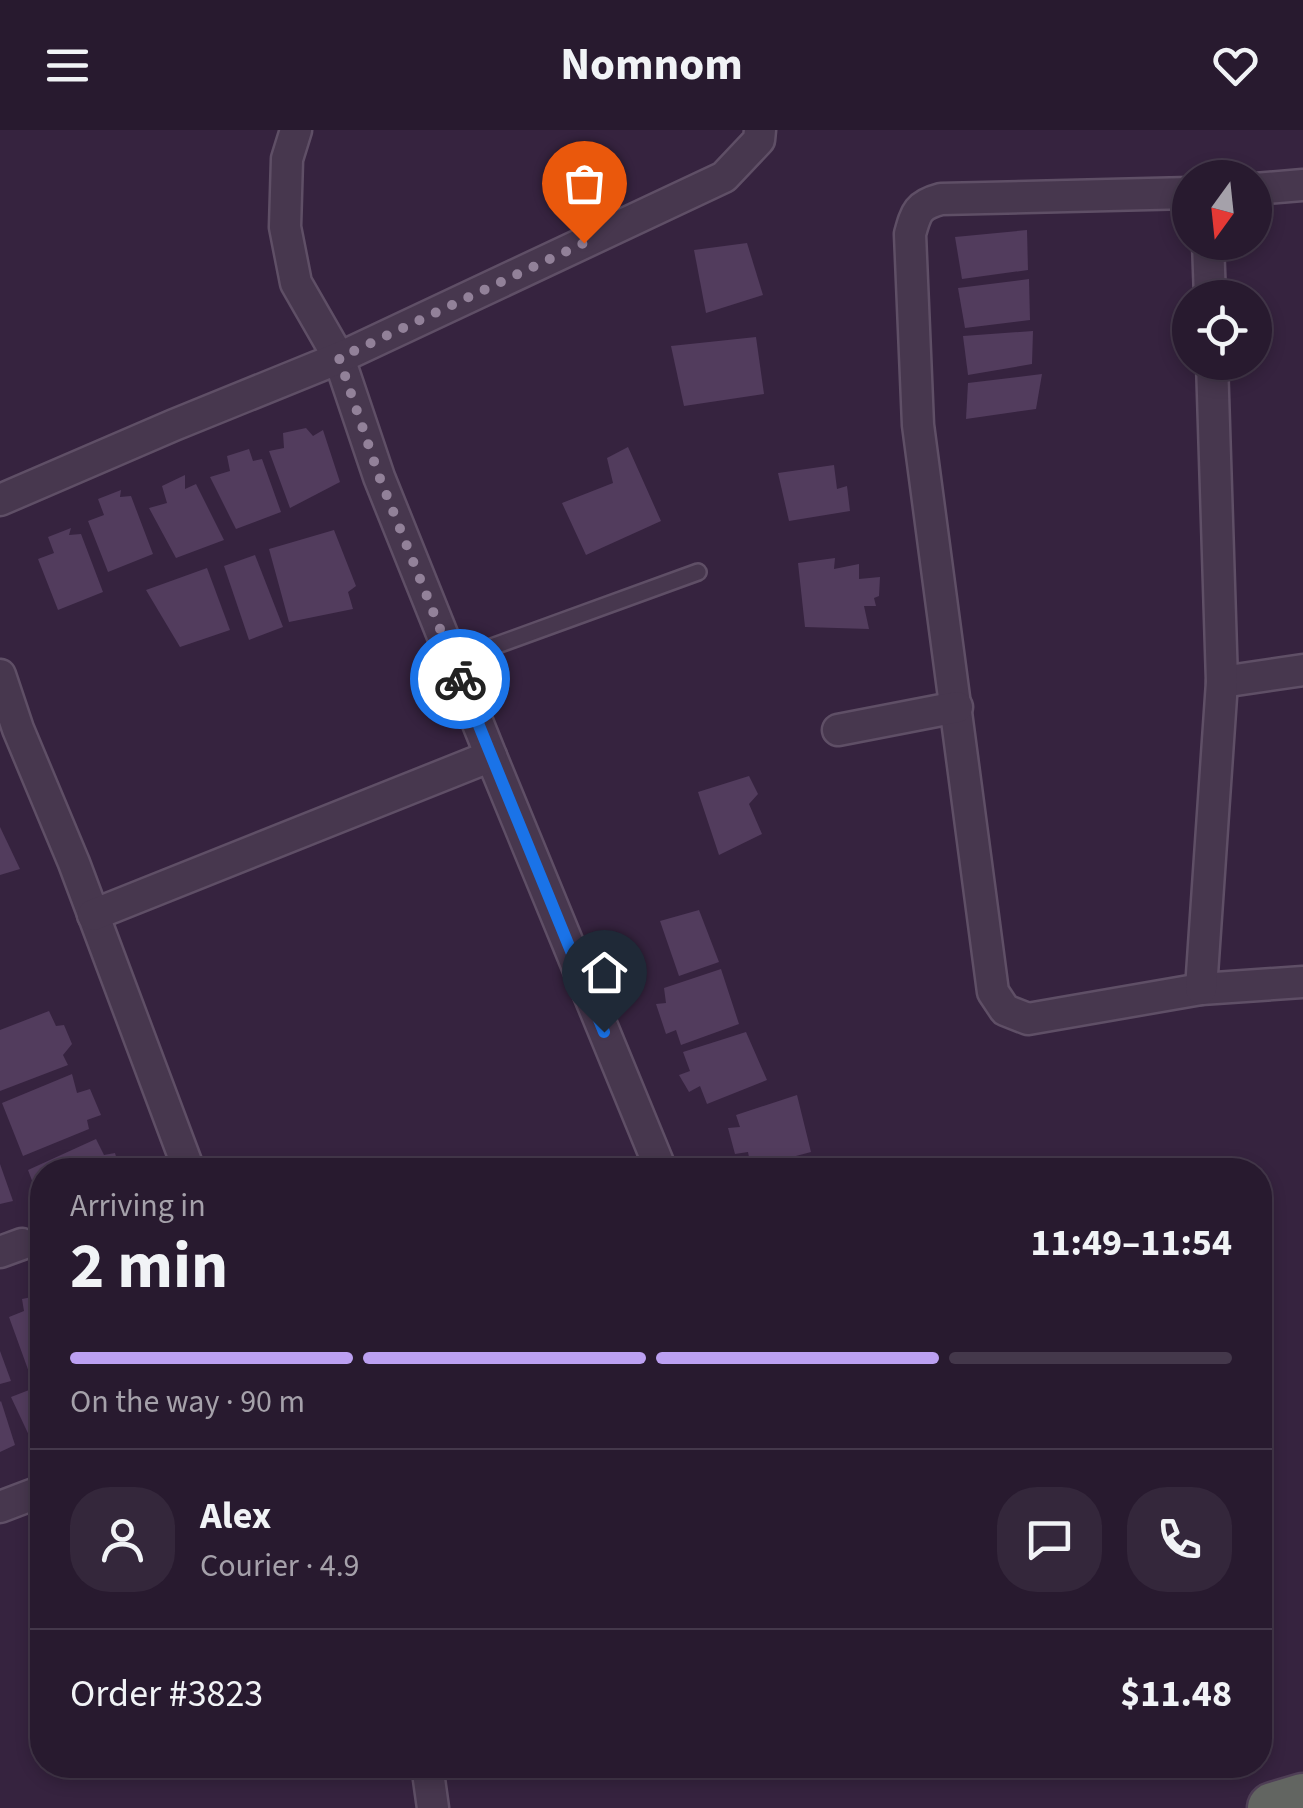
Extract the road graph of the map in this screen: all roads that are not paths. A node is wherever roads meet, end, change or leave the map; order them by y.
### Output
1 (296, 130) edge
2 (760, 130) edge
3 (1303, 184) edge
4 (1272, 187) edge
5 (1172, 194) edge
6 (339, 358) junction
7 (1213, 380) edge
8 (0, 500) edge
9 (698, 572) dead end
10 (453, 661) junction
11 (1303, 670) edge
12 (0, 675) edge
13 (1222, 682) junction
14 (957, 706) junction
15 (838, 730) dead end
16 (9, 733) edge
17 (491, 756) junction
18 (93, 915) junction
19 (1303, 982) edge
20 (1201, 989) junction
21 (184, 1158) edge
22 (656, 1158) edge
23 (30, 1496) edge
24 (0, 1508) edge
25 (1303, 1800) edge
26 (1273, 1808) edge

1 - 6 street
2 - 6 street
3 - 4 street
5 - 14 street
6 - 8 street
6 - 10 street
7 - 13 street
9 - 10 lane
10 - 17 street
11 - 13 street
12 - 16 street
13 - 20 street
14 - 15 street
14 - 20 street
16 - 18 street
17 - 18 street
17 - 22 street
18 - 21 street
19 - 20 street
23 - 24 street
25 - 26 highway

